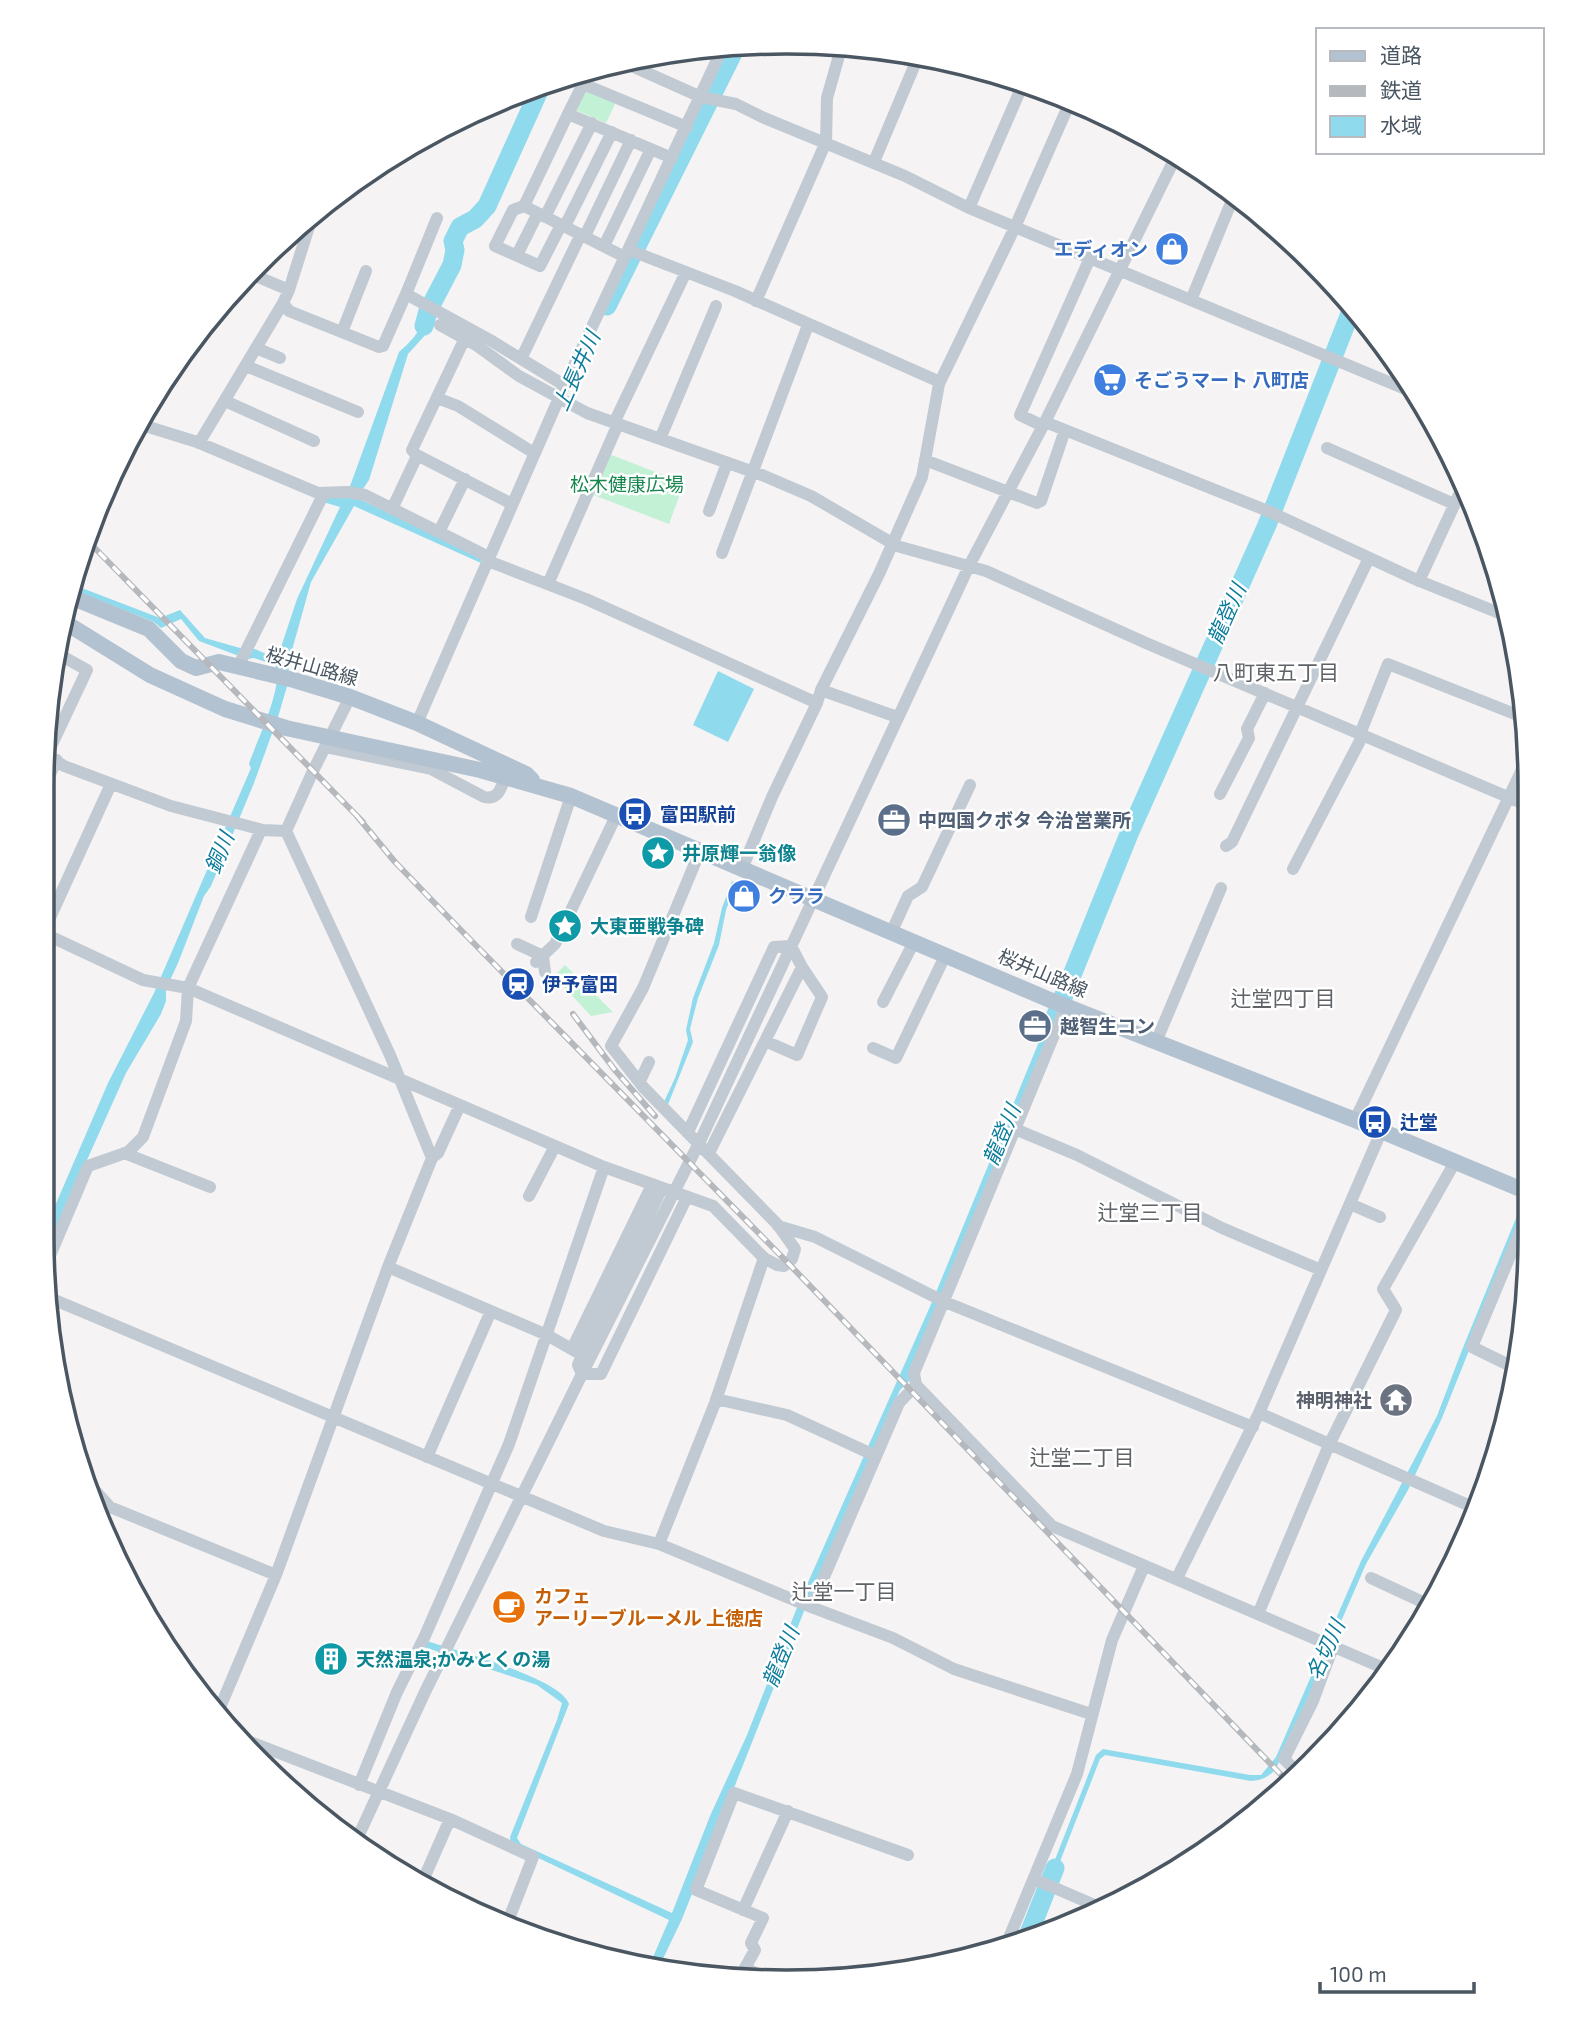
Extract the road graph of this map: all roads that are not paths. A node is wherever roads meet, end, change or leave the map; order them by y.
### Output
1 (839, 56) edge
2 (718, 58) edge
3 (914, 66) edge
4 (639, 69) edge
5 (592, 81) edge
6 (583, 83) edge
7 (1019, 92) edge
8 (701, 97) junction
9 (1066, 110) edge
10 (568, 114) junction
11 (592, 124) junction
12 (687, 127) junction
13 (612, 132) junction
14 (631, 140) junction
15 (826, 142) junction
16 (652, 149) junction
17 (673, 158) junction
18 (874, 162) junction
19 (1172, 165) edge
20 (568, 171) junction
21 (588, 180) junction
22 (1230, 204) edge
23 (524, 206) junction
24 (969, 208) junction
25 (542, 215) junction
26 (437, 218) dead end
27 (563, 225) junction
28 (1014, 227) junction
29 (307, 234) edge
30 (583, 235) junction
31 (604, 246) junction
32 (627, 253) junction
33 (517, 255) junction
34 (1090, 258) junction
35 (366, 271) dead end
36 (1119, 271) junction
37 (686, 272) junction
38 (261, 278) edge
39 (289, 290) junction
40 (406, 294) junction
41 (1191, 300) junction
42 (755, 301) junction
43 (283, 303) junction
44 (716, 306) dead end
45 (440, 325) dead end
46 (808, 325) junction
47 (342, 332) junction
48 (464, 332) junction
49 (256, 348) junction
50 (280, 358) dead end
51 (522, 359) junction
52 (246, 366) junction
53 (940, 382) junction
54 (564, 385) junction
55 (1399, 386) edge
56 (437, 398) junction
57 (558, 399) junction
58 (225, 401) junction
59 (358, 412) dead end
60 (616, 423) junction
61 (1044, 424) junction
62 (148, 427) edge
63 (1065, 430) junction
64 (660, 439) junction
65 (314, 441) dead end
66 (199, 443) junction
67 (1327, 448) dead end
68 (534, 453) junction
69 (415, 454) junction
70 (925, 460) junction
71 (727, 463) junction
72 (754, 472) junction
73 (465, 479) junction
74 (324, 493) junction
75 (1008, 493) junction
76 (1458, 497) edge
77 (512, 504) junction
78 (1454, 504) junction
79 (392, 509) junction
80 (709, 511) dead end
81 (439, 533) junction
82 (894, 544) junction
83 (722, 552) dead end
84 (1369, 558) junction
85 (489, 559) junction
86 (969, 566) junction
87 (1419, 581) junction
88 (548, 584) junction
89 (78, 600) edge
90 (1497, 612) edge
91 (72, 627) edge
92 (66, 658) edge
93 (238, 667) junction
94 (821, 690) junction
95 (1265, 693) junction
96 (350, 697) junction
97 (817, 704) junction
98 (1297, 707) junction
99 (1513, 713) edge
100 (897, 717) junction
101 (417, 723) junction
102 (1362, 735) junction
103 (56, 740) edge
104 (325, 747) junction
105 (55, 760) edge
106 (505, 778) junction
107 (1518, 778) edge
108 (111, 784) junction
109 (970, 785) dead end
110 (542, 789) junction
111 (1220, 794) dead end
112 (571, 796) junction
113 (1508, 797) junction
114 (1518, 801) edge
115 (616, 816) junction
116 (261, 830) junction
117 (286, 831) junction
118 (1226, 846) dead end
119 (700, 851) junction
120 (742, 869) junction
121 (1293, 869) dead end
122 (1221, 888) dead end
123 (812, 900) junction
124 (54, 909) edge
125 (531, 917) dead end
126 (891, 933) junction
127 (54, 938) edge
128 (914, 942) junction
129 (517, 944) dead end
130 (791, 946) junction
131 (946, 954) junction
132 (802, 967) junction
133 (188, 988) junction
134 (883, 1002) dead end
135 (1066, 1006) junction
136 (765, 1041) junction
137 (1156, 1042) junction
138 (873, 1048) dead end
139 (649, 1062) dead end
140 (401, 1080) junction
141 (640, 1081) junction
142 (460, 1105) junction
143 (1354, 1120) junction
144 (1015, 1129) junction
145 (688, 1132) junction
146 (1381, 1132) junction
147 (555, 1146) junction
148 (124, 1153) junction
149 (709, 1153) junction
150 (432, 1158) junction
151 (1455, 1162) junction
152 (604, 1167) junction
153 (657, 1186) junction
154 (210, 1187) dead end
155 (1518, 1188) edge
156 (529, 1196) dead end
157 (687, 1197) junction
158 (1350, 1204) junction
159 (1380, 1217) dead end
160 (778, 1225) junction
161 (1518, 1237) edge
162 (54, 1245) edge
163 (764, 1258) junction
164 (388, 1267) junction
165 (1321, 1270) junction
166 (58, 1301) edge
167 (945, 1302) junction
168 (491, 1311) junction
169 (547, 1335) junction
170 (577, 1352) junction
171 (1507, 1364) edge
172 (582, 1374) junction
173 (916, 1385) junction
174 (716, 1399) junction
175 (1259, 1413) junction
176 (334, 1419) junction
177 (1253, 1427) junction
178 (1329, 1445) junction
179 (876, 1456) junction
180 (427, 1457) junction
181 (490, 1483) junction
182 (523, 1497) junction
183 (103, 1499) edge
184 (1467, 1504) edge
185 (659, 1544) junction
186 (1144, 1566) junction
187 (276, 1574) junction
188 (1177, 1578) junction
189 (1371, 1578) dead end
190 (1421, 1601) edge
191 (811, 1607) junction
192 (1258, 1614) junction
193 (1333, 1647) junction
194 (1379, 1666) edge
195 (222, 1703) edge
196 (1091, 1714) junction
197 (261, 1746) edge
198 (1291, 1766) edge
199 (359, 1785) junction
200 (380, 1792) junction
201 (788, 1811) junction
202 (450, 1819) junction
203 (360, 1833) edge
204 (908, 1855) dead end
205 (425, 1875) edge
206 (1034, 1879) junction
207 (1090, 1903) edge
208 (743, 1910) junction
209 (510, 1916) edge
210 (1011, 1934) edge
211 (746, 1968) edge

1 - 15 street
2 - 8 street
3 - 18 street
4 - 8 street
5 - 12 street
6 - 10 street
7 - 24 street
8 - 12 street
8 - 15 street
9 - 28 street
10 - 11 street
10 - 23 street
11 - 13 street
11 - 20 street
12 - 17 street
13 - 14 street
13 - 21 street
14 - 16 street
14 - 30 street
15 - 18 street
15 - 42 street
16 - 17 street
16 - 31 street
17 - 32 street
18 - 24 street
19 - 36 street
20 - 21 street
20 - 25 street
21 - 27 street
22 - 41 street
23 - 25 street
23 - 33 street
24 - 28 street
25 - 27 street
25 - 33 street
26 - 40 street
27 - 30 street
27 - 33 street
28 - 34 street
28 - 53 street
29 - 39 street
30 - 31 street
30 - 51 street
31 - 32 street
32 - 37 street
32 - 54 street
34 - 36 street
34 - 61 street
35 - 47 street
36 - 41 street
36 - 61 street
37 - 42 street
37 - 60 street
38 - 39 street
39 - 43 street
40 - 47 street
40 - 48 street
41 - 55 street
42 - 46 street
43 - 47 street
43 - 49 street
44 - 64 street
45 - 48 street
46 - 53 street
46 - 72 street
48 - 51 street
48 - 56 street
48 - 57 street
49 - 50 street
49 - 52 street
51 - 54 street
52 - 58 street
52 - 59 street
53 - 70 street
54 - 57 street
56 - 68 street
56 - 69 street
57 - 60 street
57 - 68 street
58 - 65 street
58 - 66 street
60 - 64 street
60 - 88 street
61 - 63 street
61 - 75 street
62 - 66 street
63 - 75 street
63 - 84 street
64 - 71 street
66 - 74 street
67 - 78 street
68 - 77 street
69 - 73 street
69 - 79 street
70 - 75 street
70 - 82 street
71 - 72 street
71 - 80 street
72 - 82 street
72 - 83 street
73 - 77 street
73 - 81 street
74 - 79 street
74 - 93 street
75 - 86 street
76 - 78 street
77 - 85 street
78 - 87 street
79 - 81 street
81 - 85 street
82 - 86 street
82 - 94 street
84 - 87 street
84 - 98 street
85 - 88 street
85 - 101 street
86 - 95 street
86 - 100 street
87 - 90 street
88 - 97 street
89 - 93 main road, 桜井山路線
91 - 106 main road, 桜井山路線
92 - 103 street
93 - 96 main road, 桜井山路線
94 - 97 street
94 - 100 street
95 - 98 street
95 - 111 street
96 - 101 main road, 桜井山路線
96 - 104 street
97 - 120 street
98 - 102 street
98 - 118 street
99 - 102 street
100 - 123 street
101 - 110 main road, 桜井山路線
102 - 113 street
102 - 121 street
104 - 106 street
104 - 117 street
105 - 108 street
106 - 110 main road, 桜井山路線
107 - 113 street
108 - 116 street
108 - 124 street
109 - 126 street
110 - 112 main road, 桜井山路線
112 - 115 main road, 桜井山路線
112 - 125 street
113 - 114 street
113 - 143 street
115 - 119 main road, 桜井山路線
115 - 129 street
116 - 117 street
116 - 133 street
117 - 140 street
119 - 120 main road, 桜井山路線
119 - 141 street
120 - 123 main road, 桜井山路線
122 - 137 street
123 - 126 main road, 桜井山路線
123 - 130 street
126 - 128 main road, 桜井山路線
127 - 133 street
128 - 131 main road, 桜井山路線
128 - 134 street
130 - 132 street
130 - 145 street
130 - 172 street
131 - 135 main road, 桜井山路線
131 - 138 street
132 - 136 street
132 - 136 street
133 - 140 street
133 - 148 street
135 - 137 main road, 桜井山路線
135 - 144 street
136 - 149 street
137 - 143 main road, 桜井山路線
139 - 141 street
140 - 142 street
140 - 150 street
141 - 145 street
142 - 147 street
142 - 150 street
143 - 146 main road, 桜井山路線
144 - 165 street
144 - 167 street
145 - 149 street
146 - 151 main road, 桜井山路線
146 - 158 street
147 - 152 street
147 - 156 street
148 - 154 street
148 - 162 street
149 - 160 street
150 - 164 street
151 - 155 main road, 桜井山路線
151 - 178 street
152 - 153 street
152 - 169 street
153 - 157 street
153 - 170 street
157 - 163 street
157 - 172 street
158 - 159 street
158 - 165 street
160 - 163 street
160 - 167 street
161 - 171 street
163 - 174 street
164 - 168 street
164 - 176 street
165 - 175 street
166 - 176 street
167 - 173 street
167 - 177 street
168 - 169 street
168 - 180 street
169 - 170 street
169 - 181 street
170 - 172 street
172 - 182 street
173 - 179 street
173 - 186 street
174 - 179 street
174 - 185 street
175 - 177 street
175 - 178 street
176 - 180 street
176 - 187 street
177 - 188 street
178 - 184 street
178 - 192 street
179 - 191 street
180 - 181 street
181 - 182 street
181 - 199 street
182 - 185 street
182 - 200 street
183 - 187 street
185 - 191 street
186 - 188 street
186 - 196 street
187 - 195 street
188 - 192 street
189 - 190 street
191 - 196 street
192 - 193 street
193 - 194 street
193 - 198 street
196 - 206 street
197 - 199 street
199 - 200 street
200 - 202 street
200 - 203 street
201 - 204 street
201 - 208 street
201 - 208 street
202 - 205 street
202 - 209 street
206 - 207 street
206 - 210 street
208 - 211 street

